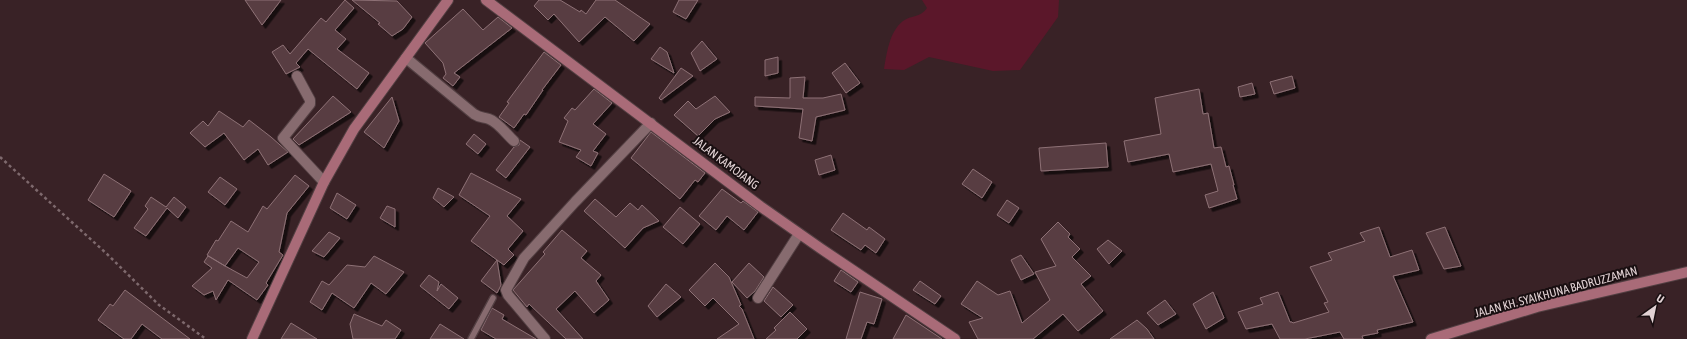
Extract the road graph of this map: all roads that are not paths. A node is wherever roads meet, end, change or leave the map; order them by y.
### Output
1 (448, 0) edge
2 (486, 0) edge
3 (406, 58) junction
4 (296, 76) dead end
5 (651, 123) junction
6 (514, 141) dead end
7 (324, 182) junction
8 (800, 234) junction
9 (1687, 272) edge
10 (493, 298) dead end
11 (758, 298) dead end
12 (252, 339) edge
13 (471, 339) edge
14 (546, 339) edge
15 (955, 339) edge
16 (1431, 339) edge

1 - 3 main road
2 - 5 main road, JALAN KAMOJANG
3 - 6 street
3 - 7 main road
4 - 7 street
5 - 8 main road, JALAN KAMOJANG
5 - 14 street
7 - 12 main road
8 - 11 street
8 - 15 main road, JALAN KAMOJANG
9 - 16 main road, JALAN KH. SYAIKHUNA BADRUZZAMAN
10 - 13 lane

